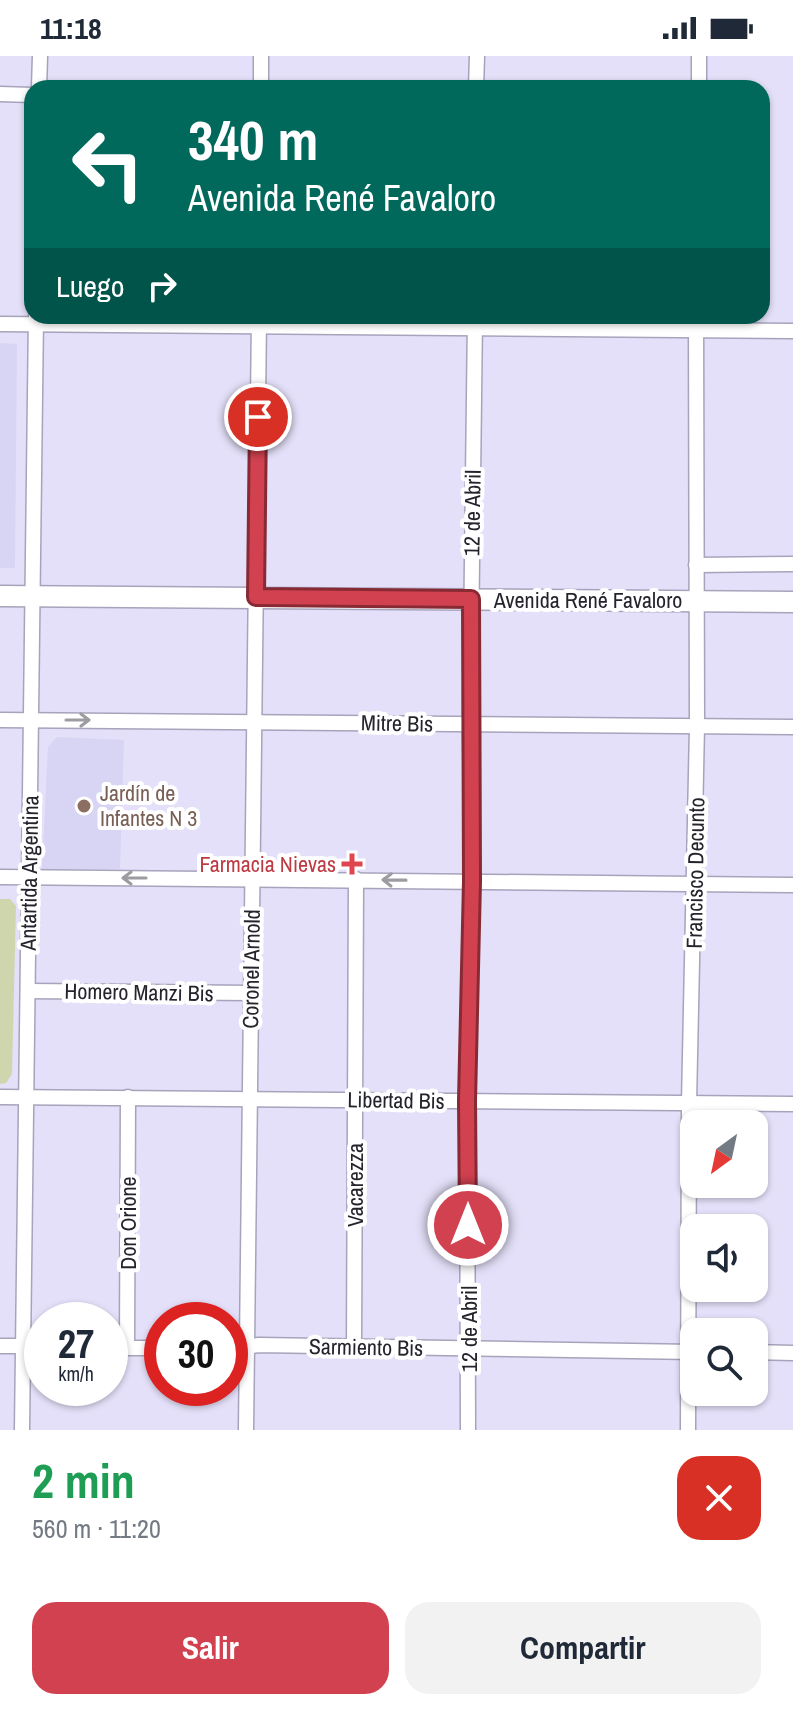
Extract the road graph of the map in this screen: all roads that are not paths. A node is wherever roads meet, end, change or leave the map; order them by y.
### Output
1 (40, 56) edge
2 (261, 56) edge
3 (477, 56) edge
4 (699, 56) edge
5 (39, 80) edge
6 (261, 80) edge
7 (476, 80) edge
8 (699, 80) edge
9 (0, 94) edge
10 (24, 95) edge
11 (24, 321) edge
12 (0, 324) edge
13 (36, 324) edge
14 (259, 324) edge
15 (475, 324) edge
16 (696, 324) edge
17 (708, 324) edge
18 (793, 331) edge
19 (793, 564) edge
20 (696, 565) junction
21 (0, 596) edge
22 (33, 596) junction
23 (256, 597) junction
24 (471, 599) junction
25 (697, 601) junction
26 (793, 602) edge
27 (0, 720) edge
28 (31, 720) junction
29 (254, 720) junction
30 (470, 724) junction
31 (697, 726) junction
32 (793, 727) edge
33 (0, 877) edge
34 (29, 877) junction
35 (252, 879) junction
36 (356, 879) junction
37 (472, 881) junction
38 (695, 884) junction
39 (793, 885) edge
40 (28, 991) junction
41 (251, 993) junction
42 (26, 1096) junction
43 (0, 1097) edge
44 (128, 1097) junction
45 (249, 1099) junction
46 (355, 1100) junction
47 (467, 1101) junction
48 (689, 1103) junction
49 (793, 1104) edge
50 (127, 1302) edge
51 (691, 1318) edge
52 (0, 1346) edge
53 (23, 1346) junction
54 (248, 1347) joint
55 (354, 1347) junction
56 (469, 1348) junction
57 (680, 1352) edge
58 (768, 1352) edge
59 (793, 1353) edge
60 (247, 1406) edge
61 (689, 1406) edge
62 (22, 1430) edge
63 (246, 1430) edge
64 (468, 1430) edge
65 (688, 1430) edge

1 - 5 street
2 - 6 street
3 - 7 street
4 - 8 street
9 - 10 street
11 - 12 street
13 - 22 street, Antartida Argentina
14 - 23 street, Coronel Arnold
15 - 24 street, 12 de Abril
16 - 20 street, Francisco Decunto
17 - 18 street
19 - 20 street
20 - 25 street, Francisco Decunto
21 - 22 main road, Avenida René Favaloro
22 - 23 main road, Avenida René Favaloro
22 - 28 street, Antartida Argentina
23 - 24 main road, Avenida René Favaloro
23 - 29 street, Coronel Arnold
24 - 25 main road, Avenida René Favaloro
24 - 30 street, 12 de Abril
25 - 26 main road, Avenida René Favaloro
25 - 31 street, Francisco Decunto
27 - 28 street, Mitre Bis
28 -> 29 street, Mitre Bis
28 - 34 street, Antartida Argentina
29 - 30 street, Mitre Bis
29 - 35 street, Coronel Arnold
30 - 31 street, Mitre Bis
30 - 37 street, 12 de Abril
31 - 32 street, Mitre Bis
31 - 38 street, Francisco Decunto
33 - 34 street
35 -> 34 street
34 - 40 street, Antartida Argentina
35 - 36 street
35 - 41 street, Coronel Arnold
37 -> 36 street
36 - 46 street, Vacarezza
37 - 38 street
37 - 47 street, 12 de Abril
38 - 39 street
38 - 48 street, Francisco Decunto
40 - 41 street, Homero Manzi Bis
40 - 42 street, Antartida Argentina
41 - 45 street, Coronel Arnold
42 - 43 street, Libertad Bis
42 - 44 street, Libertad Bis
42 - 53 street, Antartida Argentina
44 - 45 street, Libertad Bis
44 - 50 street, Don Orione
45 - 46 street, Libertad Bis
45 - 54 street, Coronel Arnold
46 - 47 street, Libertad Bis
46 - 55 street, Vacarezza
47 - 48 street, Libertad Bis
47 - 56 street, 12 de Abril
48 - 49 street, Libertad Bis
48 - 51 street, Francisco Decunto
52 - 53 street
53 - 62 street, Antartida Argentina
54 - 55 street, Sarmiento Bis
55 - 56 street, Sarmiento Bis
56 - 57 street, Sarmiento Bis
56 - 64 street, 12 de Abril
58 - 59 street
60 - 63 street, Coronel Arnold
61 - 65 street, Francisco Decunto

